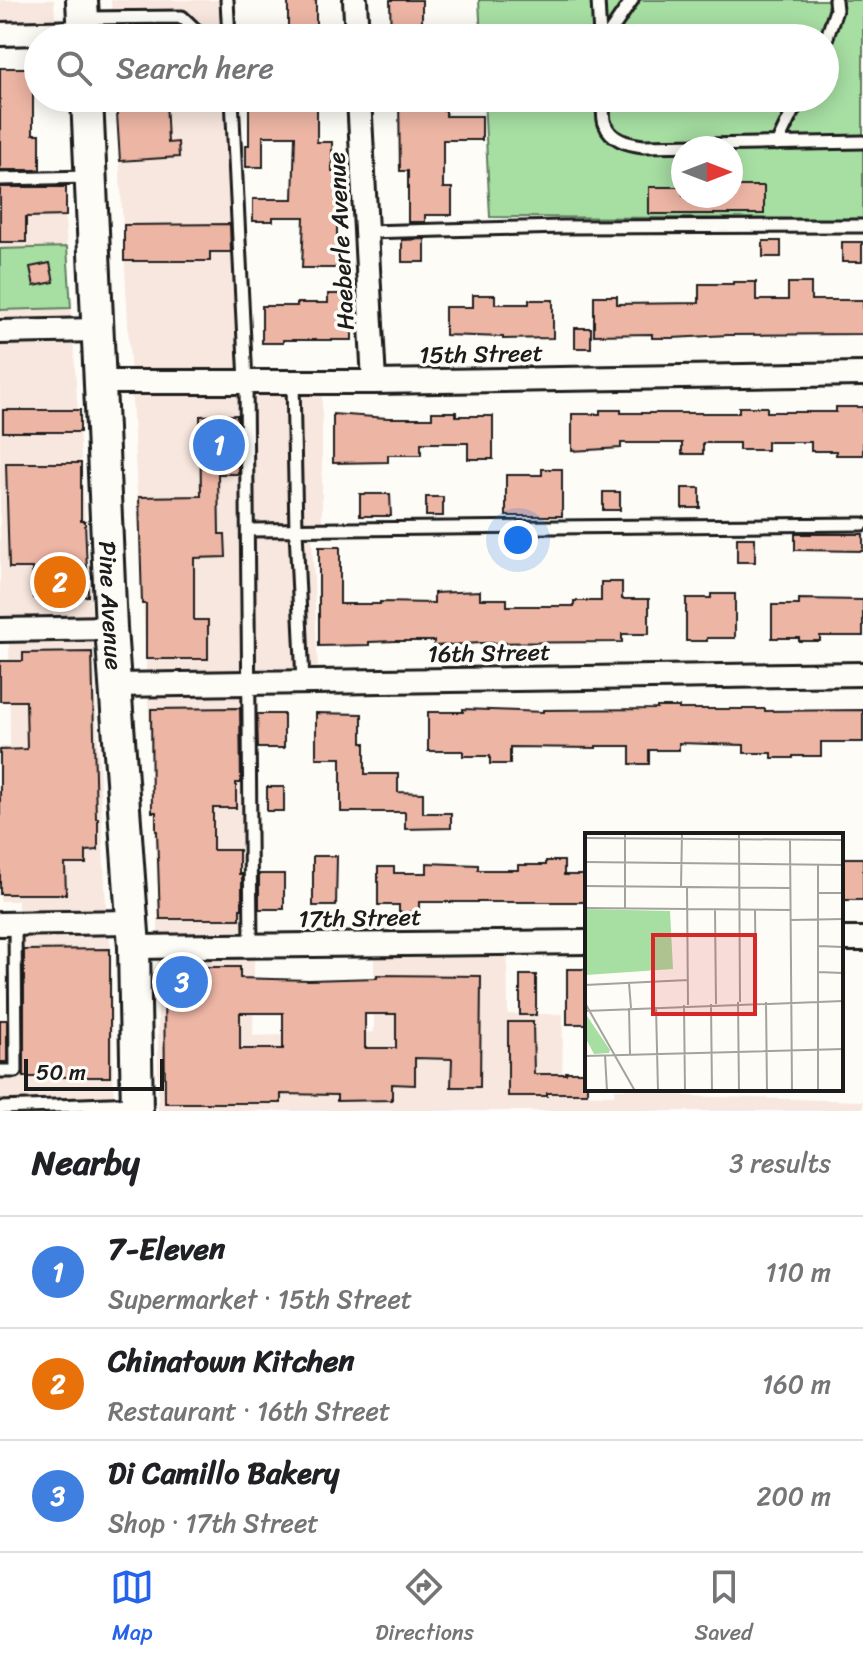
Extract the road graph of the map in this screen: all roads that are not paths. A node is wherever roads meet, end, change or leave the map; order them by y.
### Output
1 (227, 0) edge
2 (355, 0) edge
3 (598, 0) edge
4 (632, 0) edge
5 (835, 0) edge
6 (83, 22) edge
7 (189, 24) edge
8 (228, 24) edge
9 (356, 24) edge
10 (601, 24) edge
11 (614, 24) edge
12 (831, 24) edge
13 (24, 31) edge
14 (0, 34) edge
15 (88, 112) edge
16 (233, 112) edge
17 (360, 112) edge
18 (604, 112) edge
19 (792, 112) edge
20 (863, 142) edge
21 (777, 144) junction
22 (91, 177) junction
23 (0, 179) edge
24 (863, 226) edge
25 (366, 232) junction
26 (97, 330) junction
27 (0, 332) edge
28 (863, 374) edge
29 (99, 382) junction
30 (246, 382) junction
31 (293, 382) junction
32 (374, 382) junction
33 (863, 524) edge
34 (248, 530) junction
35 (296, 530) junction
36 (111, 628) junction
37 (0, 630) edge
38 (863, 674) edge
39 (303, 682) junction
40 (249, 683) junction
41 (115, 685) junction
42 (7, 924) edge
43 (133, 935) junction
44 (585, 942) edge
45 (251, 945) junction
46 (0, 1071) edge
47 (137, 1107) edge
48 (0, 1108) edge
49 (82, 1109) edge

1 - 8 lane
2 - 9 street
3 - 10 lane
4 - 11 lane
5 - 12 lane
6 - 7 lane
13 - 14 street
15 - 22 main road, Pine Avenue
16 - 30 lane
17 - 25 street, Haeberle Avenue
18 - 21 lane
19 - 21 lane
20 - 21 lane
22 - 23 lane
22 - 26 main road, Pine Avenue
24 - 25 lane
25 - 32 street, Haeberle Avenue
26 - 27 street
26 - 29 main road, Pine Avenue
28 - 32 street, 15th Street
29 - 30 street, 15th Street
29 - 36 main road, Pine Avenue
30 - 31 street, 15th Street
30 - 34 lane
31 - 32 street, 15th Street
31 - 35 lane
33 - 35 lane
34 - 35 lane
34 - 40 lane
35 - 39 lane
36 - 37 street
36 - 41 main road, Pine Avenue
38 - 39 street, 16th Street
39 - 40 street, 16th Street
40 - 41 street, 16th Street
40 - 45 lane
41 - 43 main road, Pine Avenue
42 - 43 street, 17th Street
42 - 46 lane
43 - 45 street, 17th Street
43 - 47 main road, Pine Avenue
44 - 45 street, 17th Street
47 - 49 lane
48 - 49 lane

